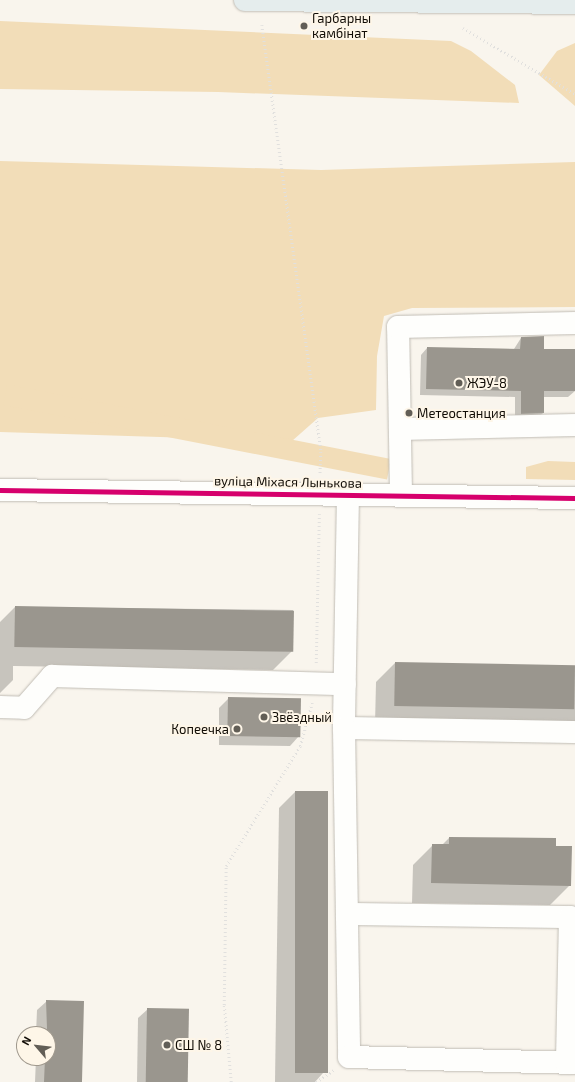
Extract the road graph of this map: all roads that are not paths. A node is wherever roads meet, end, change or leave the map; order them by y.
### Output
1 (245, 0) edge
2 (388, 1) edge
3 (575, 3) edge
4 (575, 323) edge
5 (575, 425) edge
6 (400, 429) junction
7 (0, 490) edge
8 (348, 494) junction
9 (401, 494) junction
10 (575, 498) edge
11 (345, 684) junction
12 (0, 707) edge
13 (344, 728) junction
14 (575, 732) edge
15 (347, 914) junction
16 (571, 1063) edge

1 - 2 main road
2 - 3 main road
4 - 6 street
5 - 6 street
6 - 9 street
7 - 8 street, вуліца Міхася Лынькова
8 - 9 street, вуліца Міхася Лынькова
8 - 11 street
9 - 10 street, вуліца Міхася Лынькова
11 - 12 street
11 - 13 street
13 - 14 street
13 - 15 street
15 - 16 street
15 - 16 street

